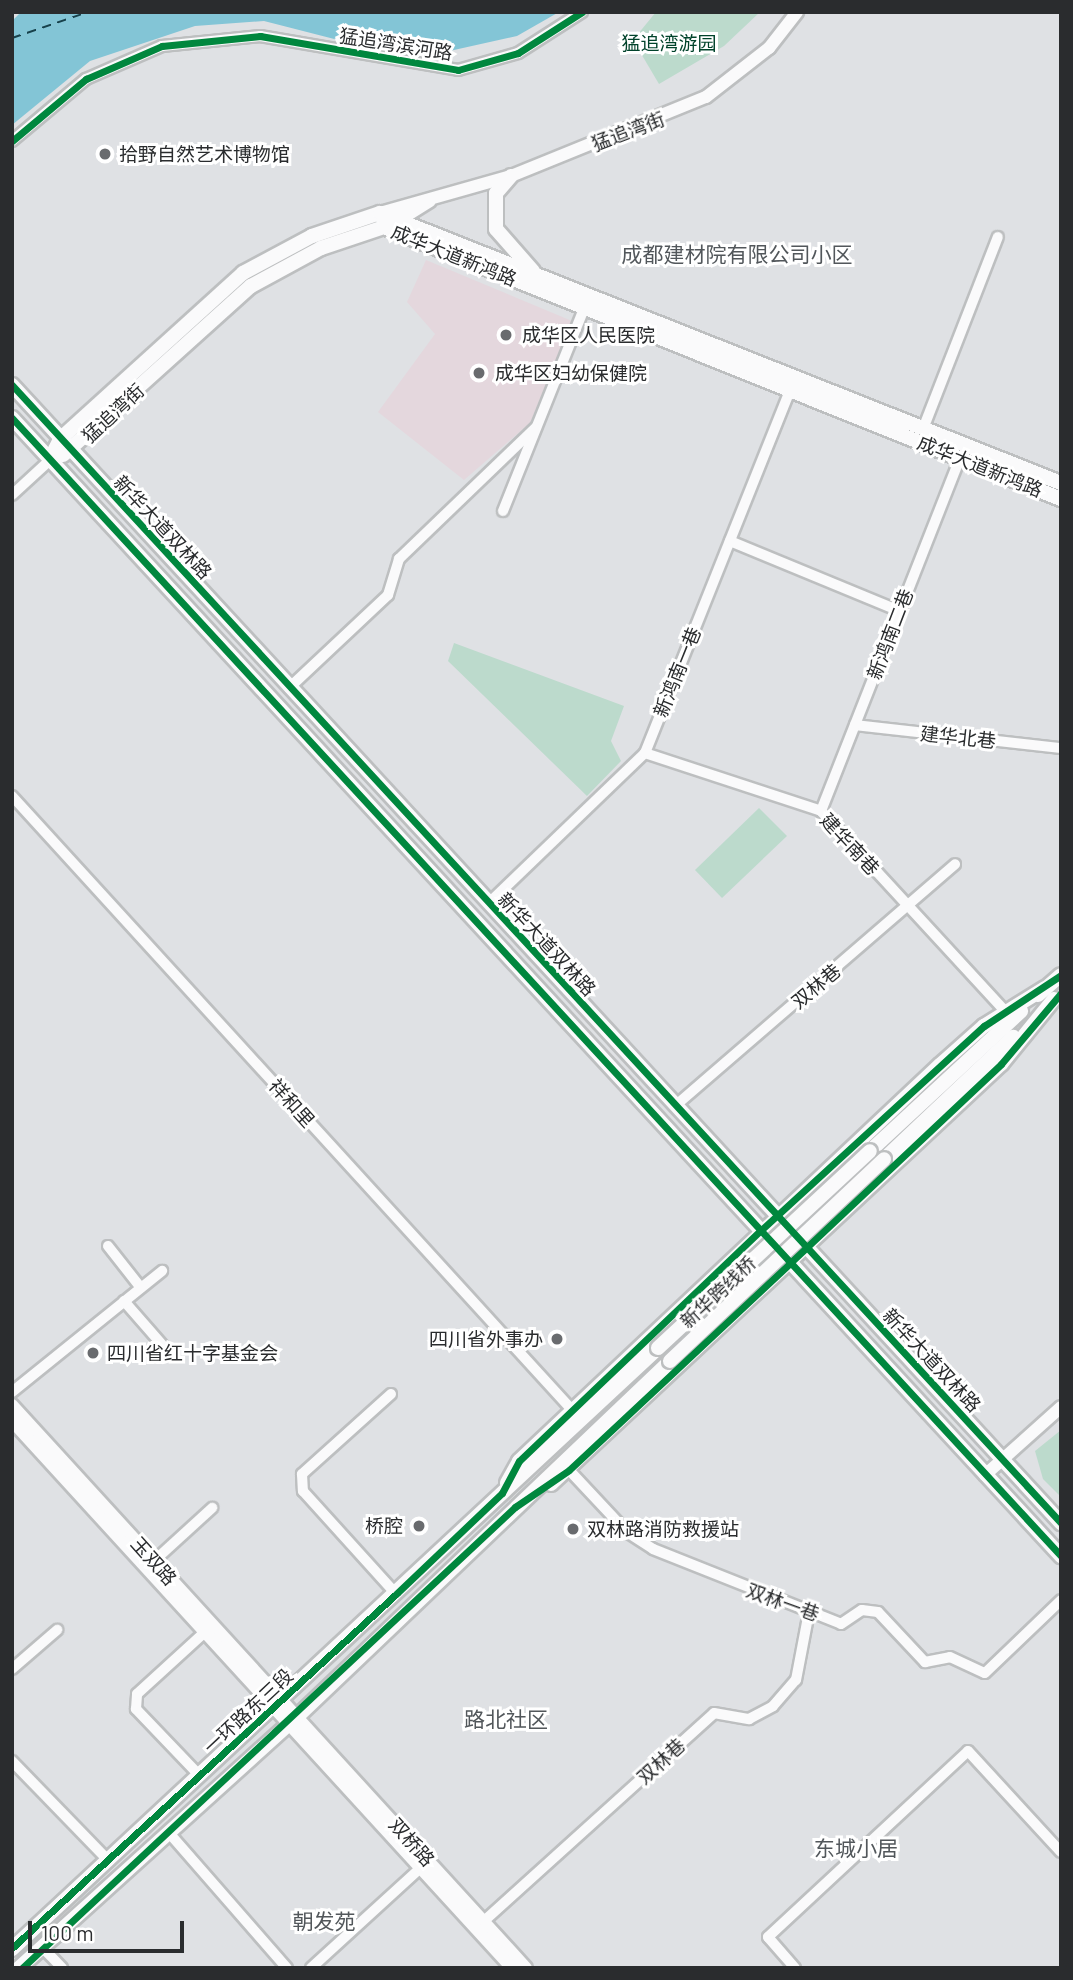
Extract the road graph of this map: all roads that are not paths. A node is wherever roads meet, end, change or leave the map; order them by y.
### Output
1 (582, 12) edge
2 (797, 12) edge
3 (12, 141) edge
4 (511, 176) junction
5 (430, 201) junction
6 (382, 220) junction
7 (399, 221) junction
8 (998, 237) dead end
9 (539, 277) junction
10 (584, 308) junction
11 (12, 385) edge
12 (790, 390) junction
13 (12, 418) edge
14 (535, 429) junction
15 (923, 429) junction
16 (60, 439) junction
17 (72, 452) junction
18 (960, 458) junction
19 (49, 461) junction
20 (1061, 483) edge
21 (12, 495) edge
22 (1061, 499) edge
23 (502, 510) dead end
24 (730, 541) junction
25 (900, 611) junction
26 (289, 688) junction
27 (855, 725) junction
28 (1061, 748) edge
29 (645, 753) junction
30 (12, 796) edge
31 (821, 811) junction
32 (955, 864) dead end
33 (489, 904) junction
34 (909, 908) junction
35 (1061, 975) edge
36 (1053, 993) edge
37 (1006, 1012) junction
38 (676, 1106) junction
39 (777, 1216) junction
40 (760, 1231) junction
41 (108, 1246) dead end
42 (806, 1248) junction
43 (790, 1263) junction
44 (162, 1270) dead end
45 (141, 1288) junction
46 (124, 1301) junction
47 (172, 1356) dead end
48 (12, 1392) edge
49 (391, 1394) dead end
50 (12, 1405) edge
51 (1061, 1407) edge
52 (573, 1410) junction
53 (12, 1421) edge
54 (1002, 1460) junction
55 (569, 1470) junction
56 (985, 1475) junction
57 (502, 1493) junction
58 (515, 1507) junction
59 (212, 1508) dead end
60 (1061, 1523) edge
61 (1061, 1556) edge
62 (154, 1560) junction
63 (396, 1594) junction
64 (1061, 1600) edge
65 (809, 1612) junction
66 (57, 1630) dead end
67 (205, 1632) junction
68 (12, 1669) edge
69 (278, 1704) junction
70 (293, 1720) junction
71 (12, 1761) edge
72 (200, 1776) junction
73 (170, 1834) junction
74 (1061, 1852) edge
75 (109, 1861) junction
76 (425, 1864) junction
77 (484, 1921) junction
78 (42, 1947) junction
79 (13, 1948) edge
80 (23, 1965) edge
81 (62, 1968) edge
82 (287, 1968) edge
83 (311, 1968) edge
84 (512, 1968) edge
85 (526, 1968) edge
86 (795, 1968) edge

1 - 3 street, 猛追湾滨河路
2 - 4 main road, 猛追湾街
4 - 5 main road, 猛追湾街
4 - 9 main road
5 - 6 main road, 猛追湾街
5 - 7 main road, 猛追湾街
6 - 7 main road, 成华大道新鸿路
6 - 10 main road, 成华大道新鸿路
6 - 16 main road, 猛追湾街
6 - 17 main road, 猛追湾街
7 - 9 main road, 成华大道新鸿路
8 - 15 street
9 - 15 main road, 成华大道新鸿路
10 - 12 main road, 成华大道新鸿路
10 - 14 street
11 - 16 main road, 新华大道双林路
12 - 18 main road, 成华大道新鸿路
12 - 24 street, 新鸿南一巷
13 - 19 main road, 新华大道双林路
14 - 23 street
14 - 26 street
15 - 20 main road, 成华大道新鸿路
16 - 17 main road, 新华大道双林路
16 - 19 main road, 猛追湾街
17 - 19 main road, 猛追湾街
17 - 26 main road, 新华大道双林路
18 - 22 main road, 成华大道新鸿路
18 - 25 street, 新鸿南二巷
19 - 21 street
19 - 40 main road, 新华大道双林路
24 - 25 street
24 - 29 street, 新鸿南一巷
25 - 27 street, 新鸿南二巷
26 - 33 main road, 新华大道双林路
27 - 28 street, 建华北巷
27 - 31 street, 新鸿南二巷
29 - 31 street, 建华南巷
29 - 33 street, 新鸿南一巷
30 - 52 street, 祥和里
31 - 34 street, 建华南巷
32 - 34 street, 双林巷
33 - 38 main road, 新华大道双林路
34 - 37 street, 建华南巷
34 - 38 street, 双林巷
35 - 36 main road
36 - 37 main road
36 - 42 main road
36 - 57 main road, 新华跨线桥, bridge
36 - 58 main road, 新华跨线桥, bridge
37 - 39 main road
38 - 39 main road, 新华大道双林路
39 - 40 main road
39 - 42 main road, 新华大道双林路
40 - 43 main road, 新华大道双林路
40 - 52 main road
41 - 45 street
42 - 43 main road
42 - 54 main road, 新华大道双林路
43 - 55 main road
43 - 56 main road, 新华大道双林路
44 - 45 street
45 - 46 street
46 - 47 street
46 - 48 street
49 - 63 street
50 - 62 main road, 玉双路
51 - 54 main road
52 - 57 main road
53 - 67 main road, 玉双路
54 - 56 main road
54 - 60 main road, 新华大道双林路
55 - 58 main road
55 - 65 street, 双林一巷
56 - 61 main road, 新华大道双林路
57 - 63 main road, 一环路东三段
58 - 70 main road, 一环路东三段
59 - 62 street
62 - 69 main road, 玉双路
63 - 69 main road, 一环路东三段
64 - 65 street, 双林一巷
65 - 77 street, 双林巷
66 - 68 street
67 - 69 main road, 玉双路
67 - 72 street
69 - 70 main road, 玉双路
69 - 72 main road, 一环路东三段
70 - 73 main road, 一环路东三段
70 - 76 main road, 双桥路
71 - 75 street
72 - 75 main road, 一环路东三段
73 - 78 main road, 一环路东三段
73 - 82 street
74 - 86 street
75 - 79 main road, 一环路东三段
76 - 77 main road, 双桥路
76 - 83 street
76 - 84 main road, 双桥路
77 - 85 main road, 双桥路
78 - 80 main road, 一环路东三段
78 - 81 street

